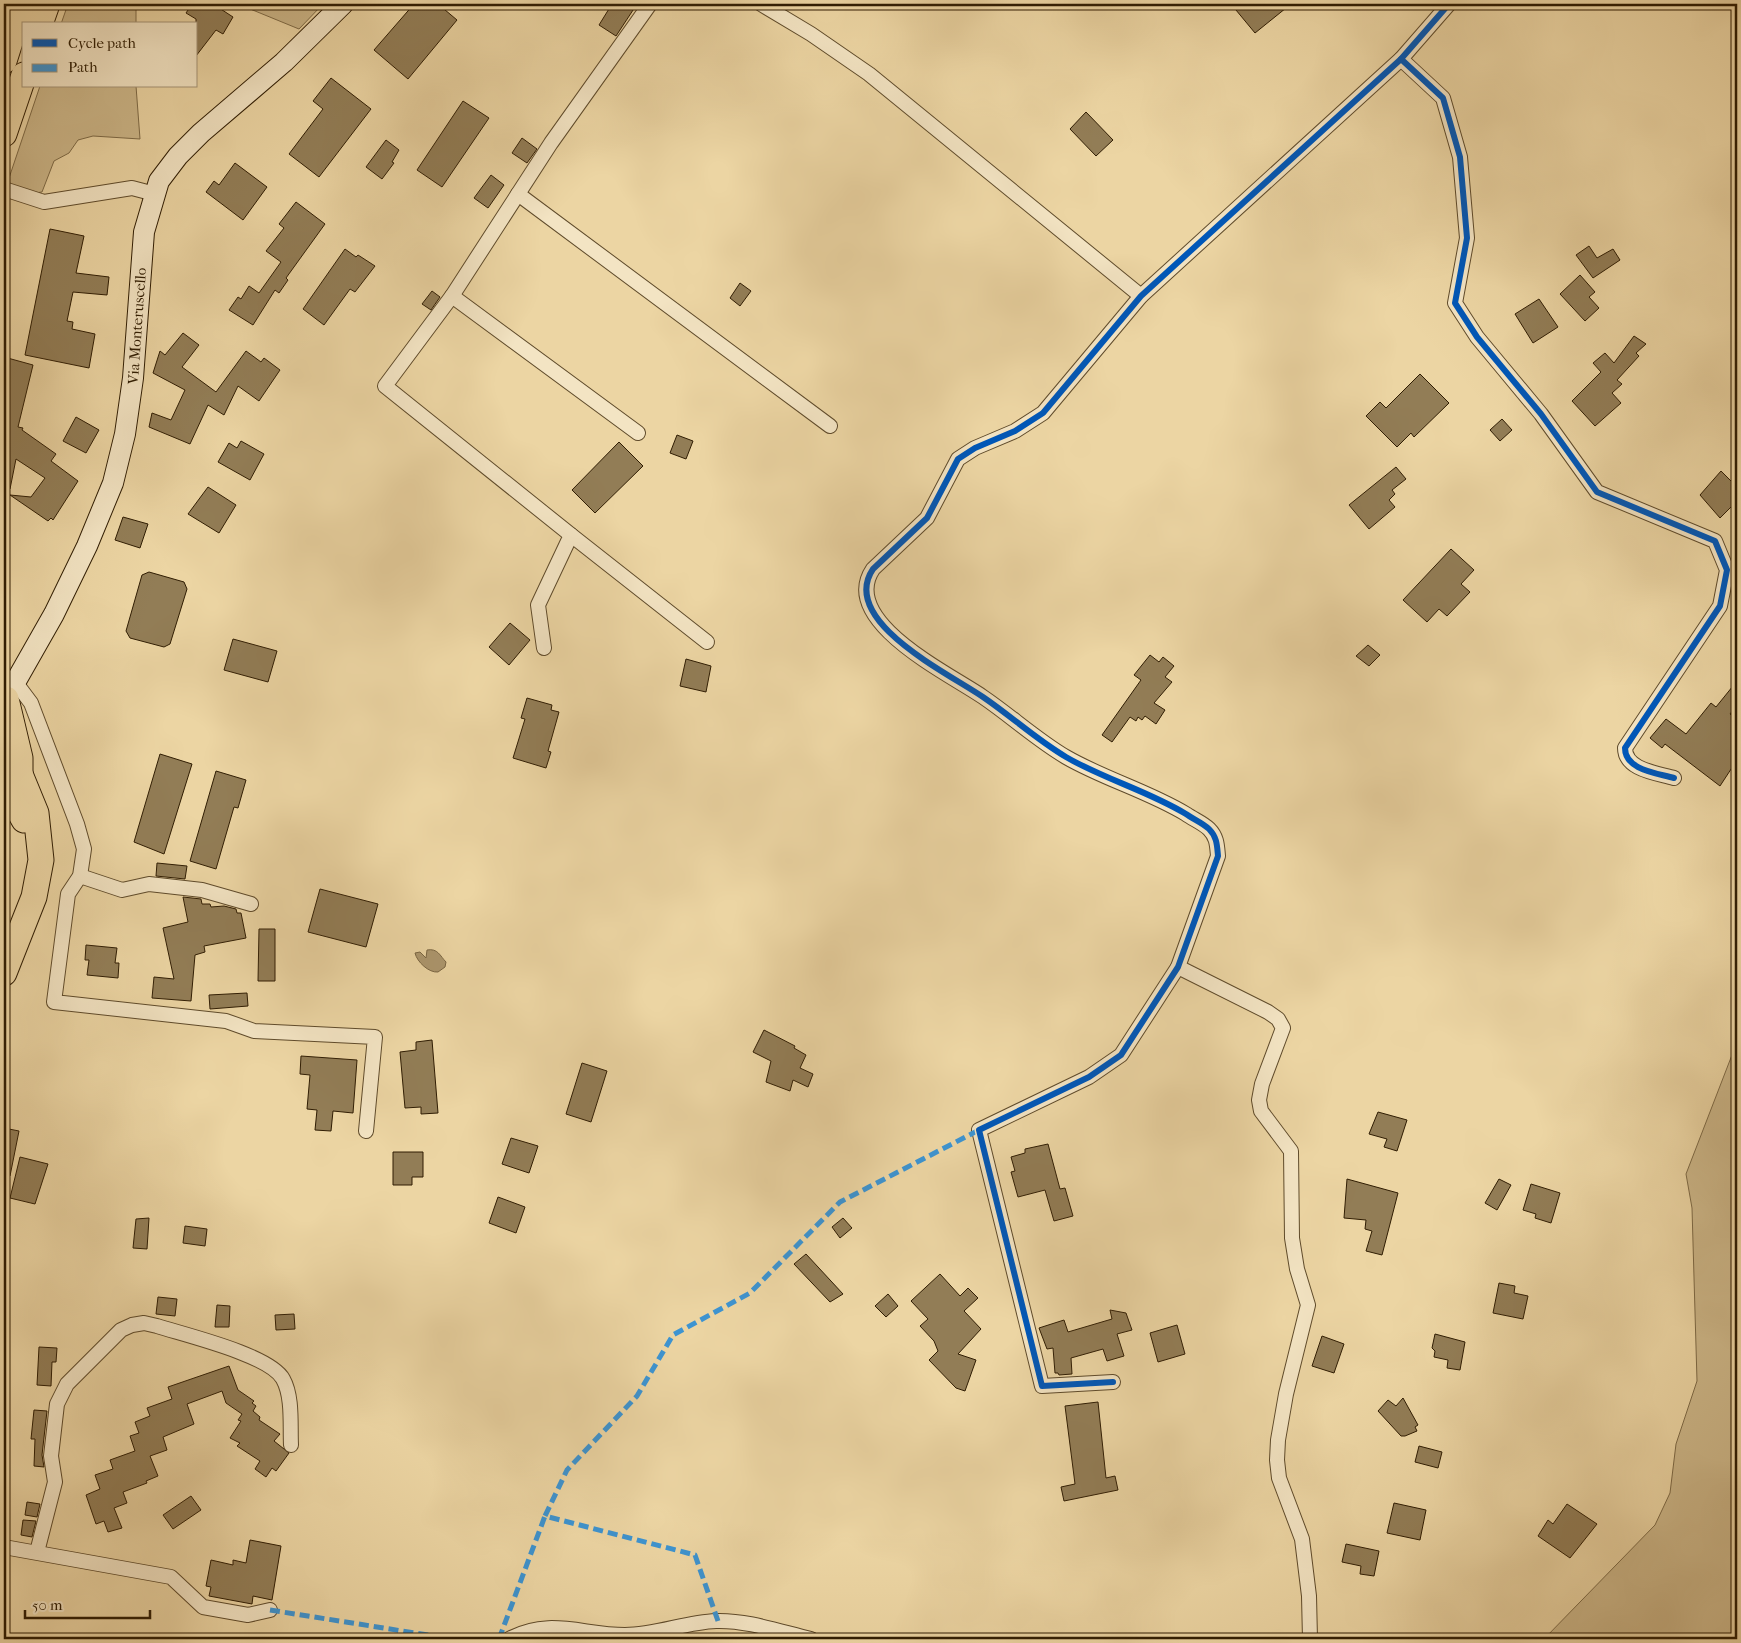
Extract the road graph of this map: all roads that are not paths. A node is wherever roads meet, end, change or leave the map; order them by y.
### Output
1 (22, 4) edge
2 (47, 4) edge
3 (343, 4) edge
4 (650, 4) edge
5 (761, 4) edge
6 (1449, 4) edge
7 (41, 22) edge
8 (1401, 59) junction
9 (4, 61) edge
10 (22, 81) edge
11 (4, 134) edge
12 (4, 189) edge
13 (155, 194) junction
14 (518, 194) junction
15 (452, 296) junction
16 (1141, 296) junction
17 (830, 426) dead end
18 (638, 433) dead end
19 (571, 535) junction
20 (707, 642) dead end
21 (544, 648) dead end
22 (8, 695) edge
23 (9, 772) edge
24 (1674, 778) dead end
25 (22, 822) edge
26 (80, 876) junction
27 (251, 904) dead end
28 (1178, 967) junction
29 (4, 973) edge
30 (366, 1131) dead end
31 (1113, 1382) dead end
32 (291, 1445) dead end
33 (4, 1547) edge
34 (37, 1552) junction
35 (270, 1610) dead end
36 (509, 1639) edge
37 (811, 1639) edge
38 (1310, 1639) edge

1 - 9 highway
2 - 7 highway
3 - 13 street, Via Monteruscello
4 - 14 street
5 - 16 street
6 - 8 street
8 - 16 street
8 - 24 street
10 - 11 highway
12 - 13 street
13 - 22 street, Via Monteruscello
14 - 15 street
14 - 17 street
15 - 18 street
15 - 19 street
16 - 28 street
19 - 20 street
19 - 21 street
22 - 23 highway
22 - 26 street
23 - 25 highway
25 - 29 highway
26 - 27 street
26 - 30 street
28 - 31 street
28 - 38 street
32 - 34 street
33 - 34 street
34 - 35 street
36 - 37 street

